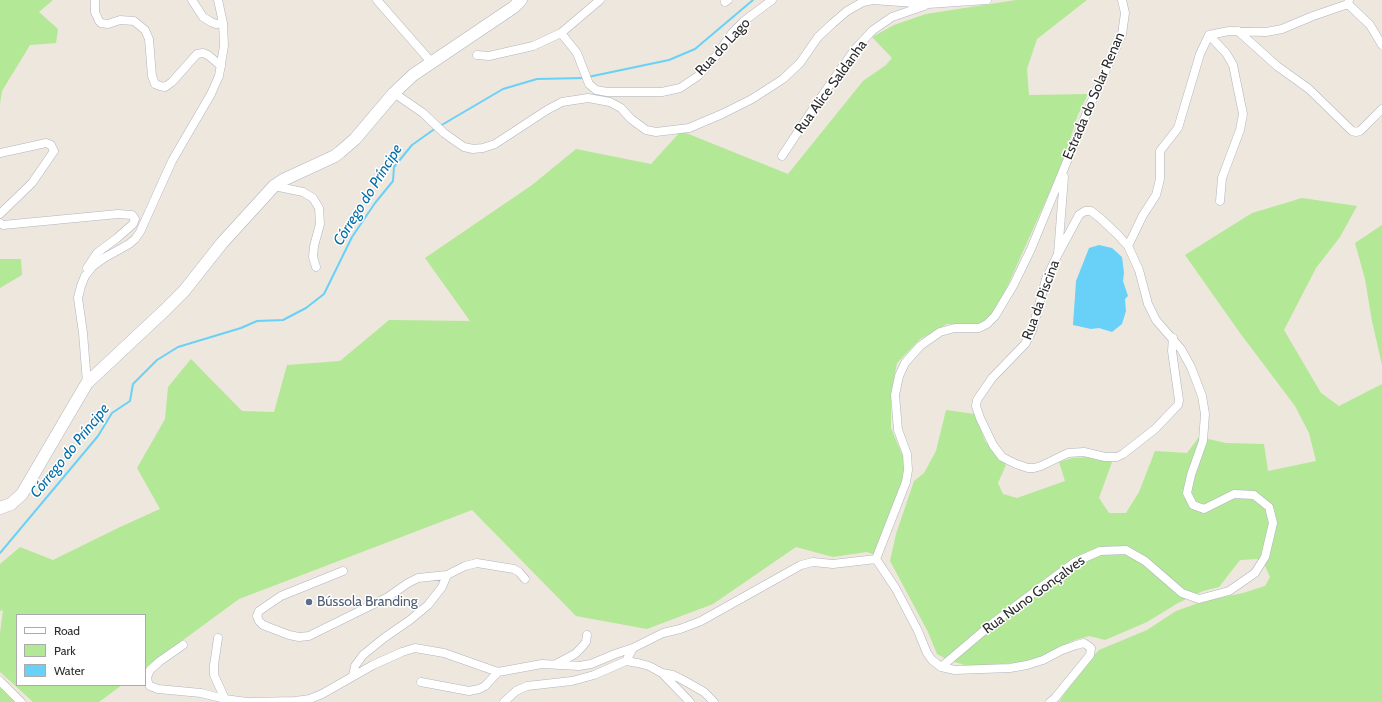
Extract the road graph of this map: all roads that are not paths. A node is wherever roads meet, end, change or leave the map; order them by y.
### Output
1 (95, 0) edge
2 (192, 0) edge
3 (218, 0) edge
4 (377, 0) edge
5 (521, 0) edge
6 (600, 0) edge
7 (772, 0) edge
8 (987, 0) edge
9 (1122, 0) edge
10 (1346, 2) edge
11 (928, 4) junction
12 (223, 23) junction
13 (560, 32) junction
14 (1238, 32) junction
15 (1209, 35) junction
16 (1382, 45) edge
17 (477, 55) dead end
18 (432, 63) junction
19 (221, 66) junction
20 (394, 93) junction
21 (1382, 109) edge
22 (0, 153) edge
23 (782, 156) dead end
24 (1065, 166) junction
25 (274, 186) junction
26 (1220, 201) dead end
27 (0, 214) edge
28 (0, 223) edge
29 (1128, 246) junction
30 (1058, 254) junction
31 (316, 267) dead end
32 (85, 276) junction
33 (1173, 338) junction
34 (87, 383) junction
35 (1202, 396) joint
36 (0, 508) edge
37 (876, 559) junction
38 (343, 571) dead end
39 (447, 575) junction
40 (525, 579) dead end
41 (587, 635) dead end
42 (218, 638) dead end
43 (183, 646) dead end
44 (633, 648) junction
45 (626, 661) junction
46 (555, 664) junction
47 (941, 667) junction
48 (498, 672) junction
49 (662, 673) junction
50 (353, 676) junction
51 (0, 681) edge
52 (421, 682) dead end
53 (225, 699) junction
54 (21, 702) edge
55 (249, 702) edge
56 (504, 702) edge
57 (690, 702) edge
58 (714, 702) edge
59 (1050, 702) edge

1 - 19 street
2 - 12 street
3 - 12 street
4 - 18 street
5 - 18 street
6 - 13 street
7 - 13 street, Rua do Lago
8 - 11 street
9 - 24 street, Estrada do Solar Renan
10 - 14 street
10 - 16 street
11 - 20 street
11 - 23 street, Rua Alice Saldanha
12 - 19 street
13 - 17 street
14 - 15 street
14 - 21 street
15 - 26 street
15 - 29 street
18 - 20 street
19 - 32 street
20 - 25 street
22 - 27 street
24 - 30 street, Rua da Piscina
24 - 37 street, Estrada do Solar Renan
25 - 31 street
25 - 34 street
28 - 32 street
29 - 30 street, Rua da Piscina
29 - 33 street, Rua da Piscina
30 - 33 street, Rua da Piscina
32 - 34 street
33 - 35 street, Rua da Piscina
34 - 36 street
35 - 47 street, Rua Nuno Gonçalves
37 - 44 street
37 - 47 street
38 - 39 street
39 - 40 street
39 - 50 street
41 - 46 street
42 - 53 street
43 - 53 street
44 - 45 street
44 - 46 street
45 - 49 street
45 - 56 street
46 - 48 street
47 - 59 street
48 - 50 street
48 - 52 street
49 - 57 street
49 - 58 street
50 - 55 street
51 - 54 street
53 - 55 street

